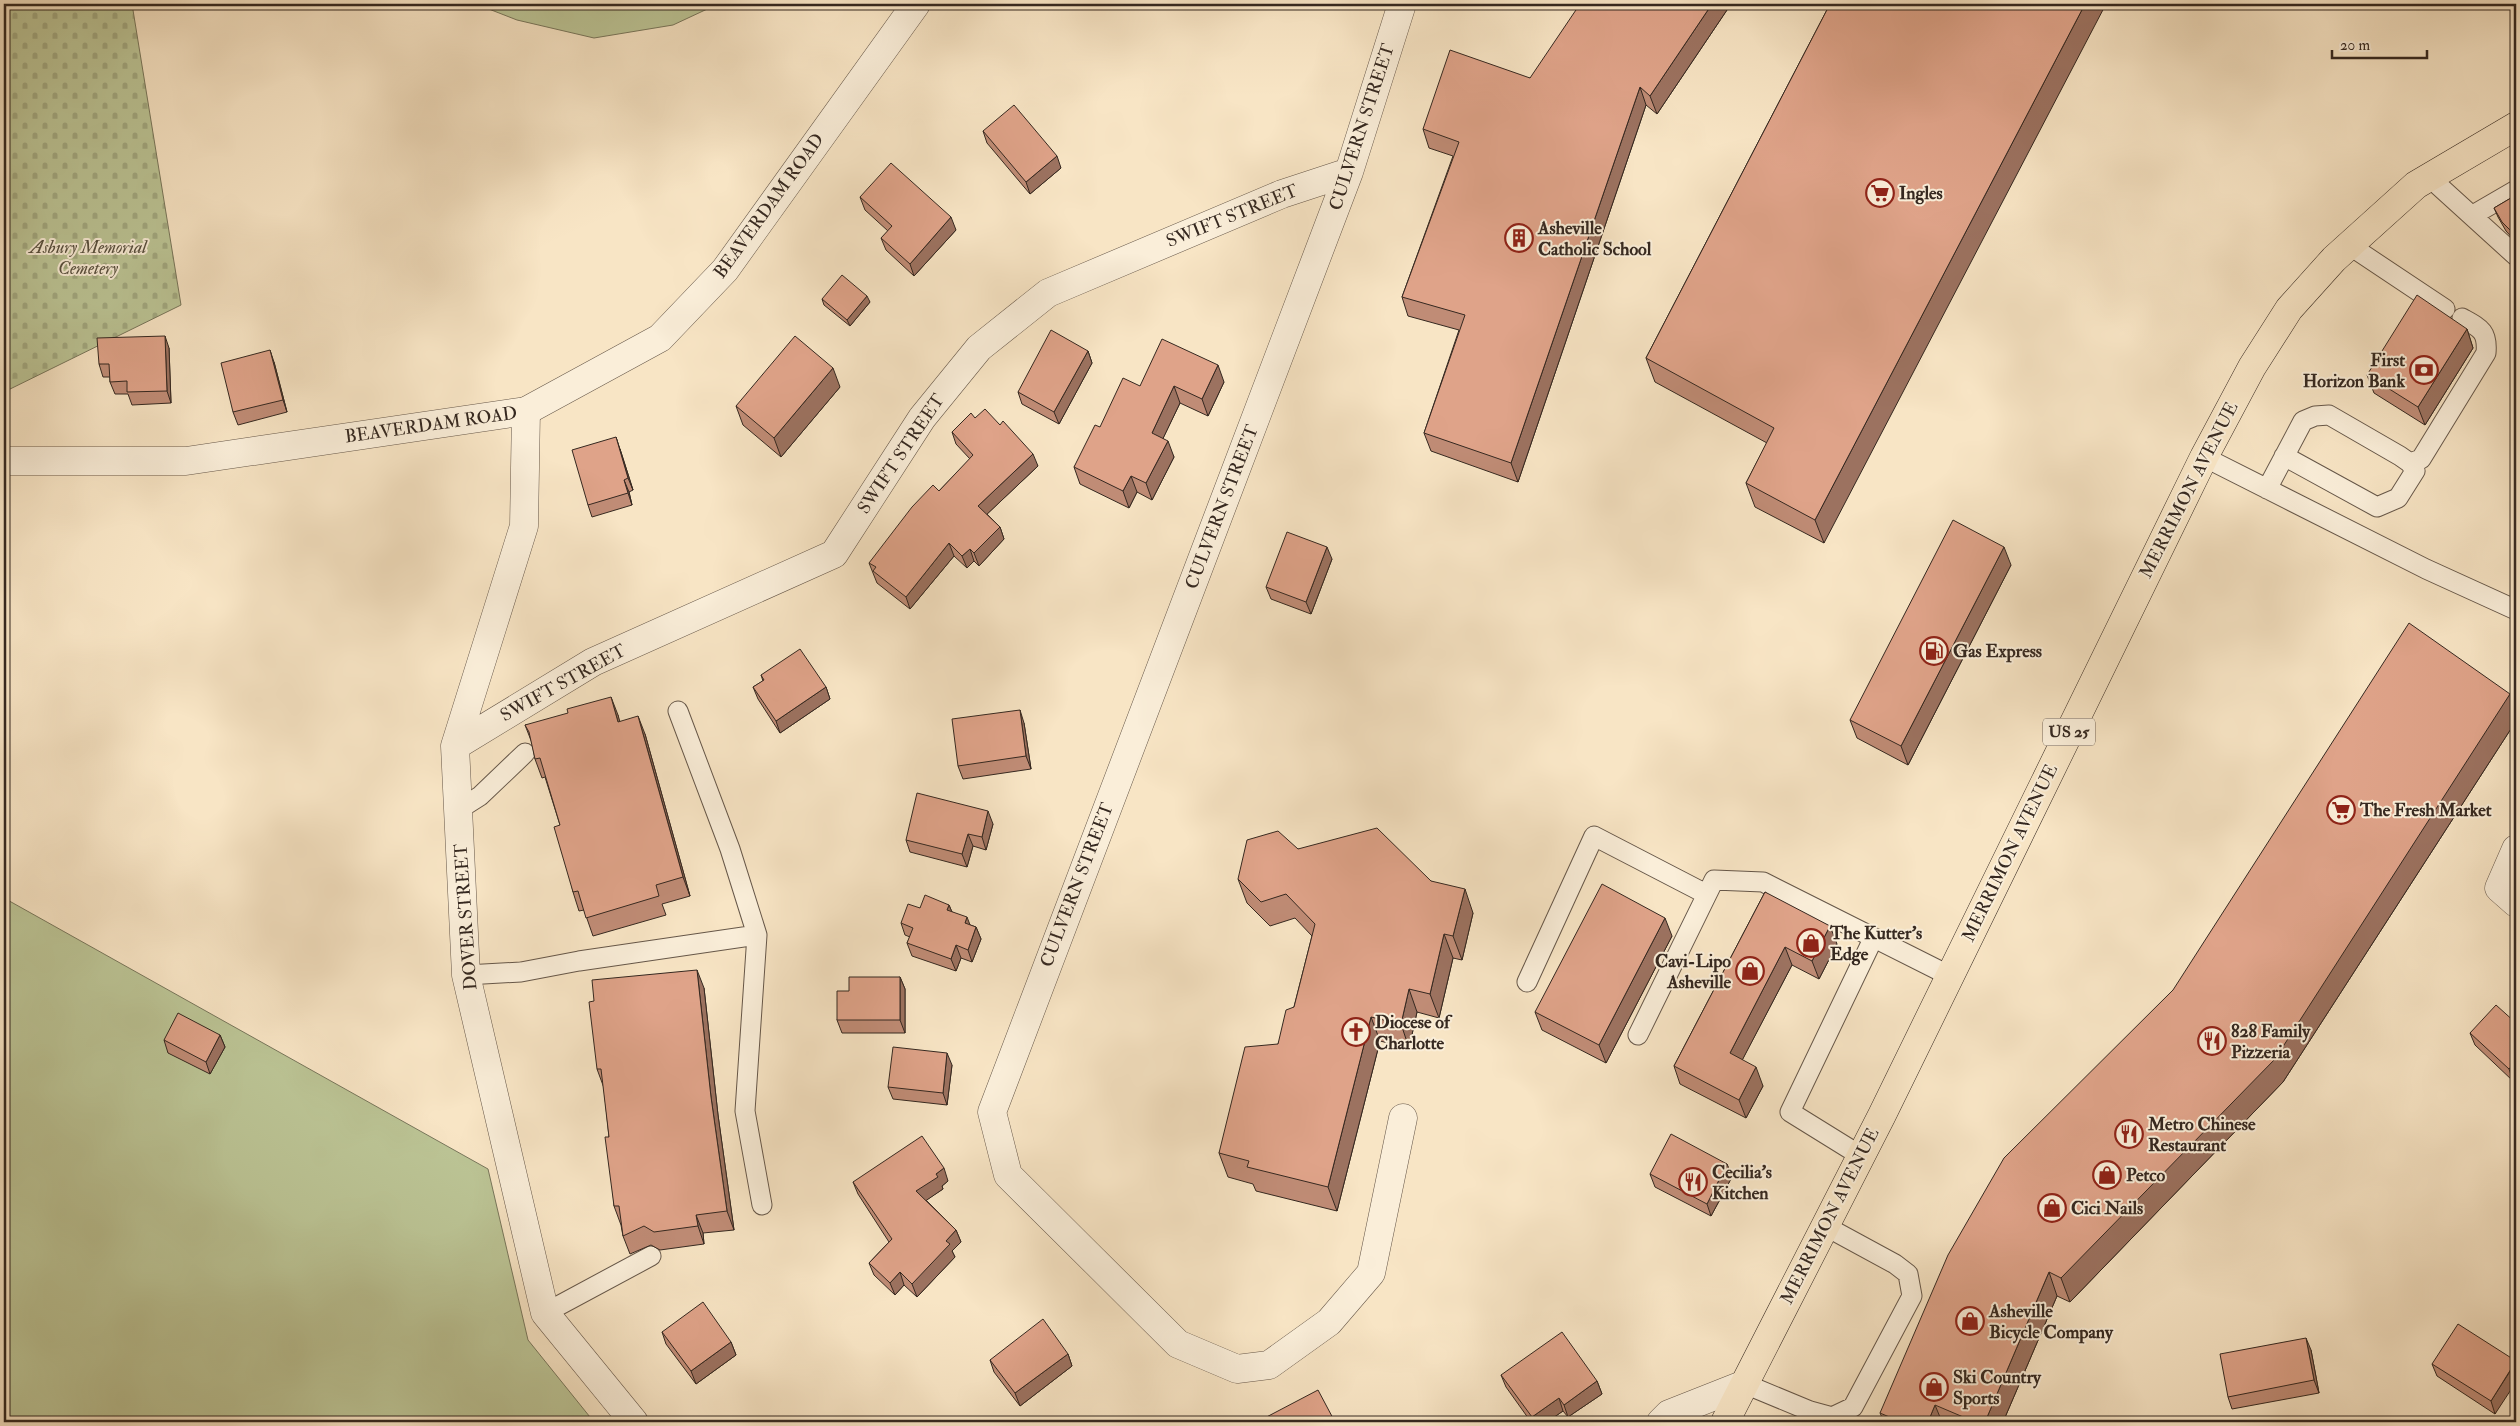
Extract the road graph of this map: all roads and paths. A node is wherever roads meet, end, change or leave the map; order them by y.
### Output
1 (916, 4) edge
2 (1402, 4) edge
3 (2516, 126) edge
4 (1349, 172) junction
5 (2429, 177) junction
6 (2516, 190) edge
7 (2473, 215) junction
8 (2349, 245) junction
9 (2509, 246) edge
10 (2445, 309) dead end
11 (2462, 318) dead end
12 (526, 412) junction
13 (2284, 456) junction
14 (2204, 458) junction
15 (4, 461) edge
16 (2410, 463) junction
17 (2267, 489) junction
18 (2516, 610) edge
19 (678, 710) dead end
20 (455, 746) junction
21 (525, 753) dead end
22 (458, 810) junction
23 (2516, 849) edge
24 (1706, 894) junction
25 (2516, 903) edge
26 (757, 935) junction
27 (1873, 938) junction
28 (466, 976) junction
29 (1950, 976) junction
30 (1527, 982) dead end
31 (1638, 1035) dead end
32 (1403, 1118) dead end
33 (1861, 1156) junction
34 (762, 1205) dead end
35 (1825, 1226) junction
36 (650, 1256) dead end
37 (545, 1313) junction
38 (1745, 1384) junction
39 (634, 1422) edge
40 (1661, 1422) edge
41 (1726, 1422) edge

1 - 12 street, BEAVERDAM ROAD
2 - 4 street, CULVERN STREET
3 - 5 main road, MERRIMON AVENUE / US 25
4 - 20 street, SWIFT STREET
4 - 32 street, CULVERN STREET
5 - 7 lane
5 - 8 main road, MERRIMON AVENUE / US 25
6 - 7 lane
7 - 9 lane
8 - 10 lane
8 - 14 main road, MERRIMON AVENUE / US 25
11 - 16 lane
12 - 15 street, BEAVERDAM ROAD
12 - 20 street, DOVER STREET
13 - 16 lane
13 - 16 lane
13 - 17 lane
14 - 17 lane
14 - 29 main road, MERRIMON AVENUE / US 25
17 - 18 lane
19 - 26 lane
20 - 22 street, DOVER STREET
21 - 22 lane
22 - 28 street, DOVER STREET
23 - 25 street
24 - 27 lane
24 - 30 lane
24 - 31 lane
26 - 28 lane
26 - 34 lane
27 - 29 lane
27 - 33 lane
28 - 37 street, DOVER STREET
29 - 33 main road, MERRIMON AVENUE / US 25
33 - 35 main road, MERRIMON AVENUE / US 25
35 - 38 main road, MERRIMON AVENUE / US 25
35 - 38 lane
36 - 37 lane
37 - 39 street, DOVER STREET
38 - 40 street
38 - 41 main road, MERRIMON AVENUE / US 25

